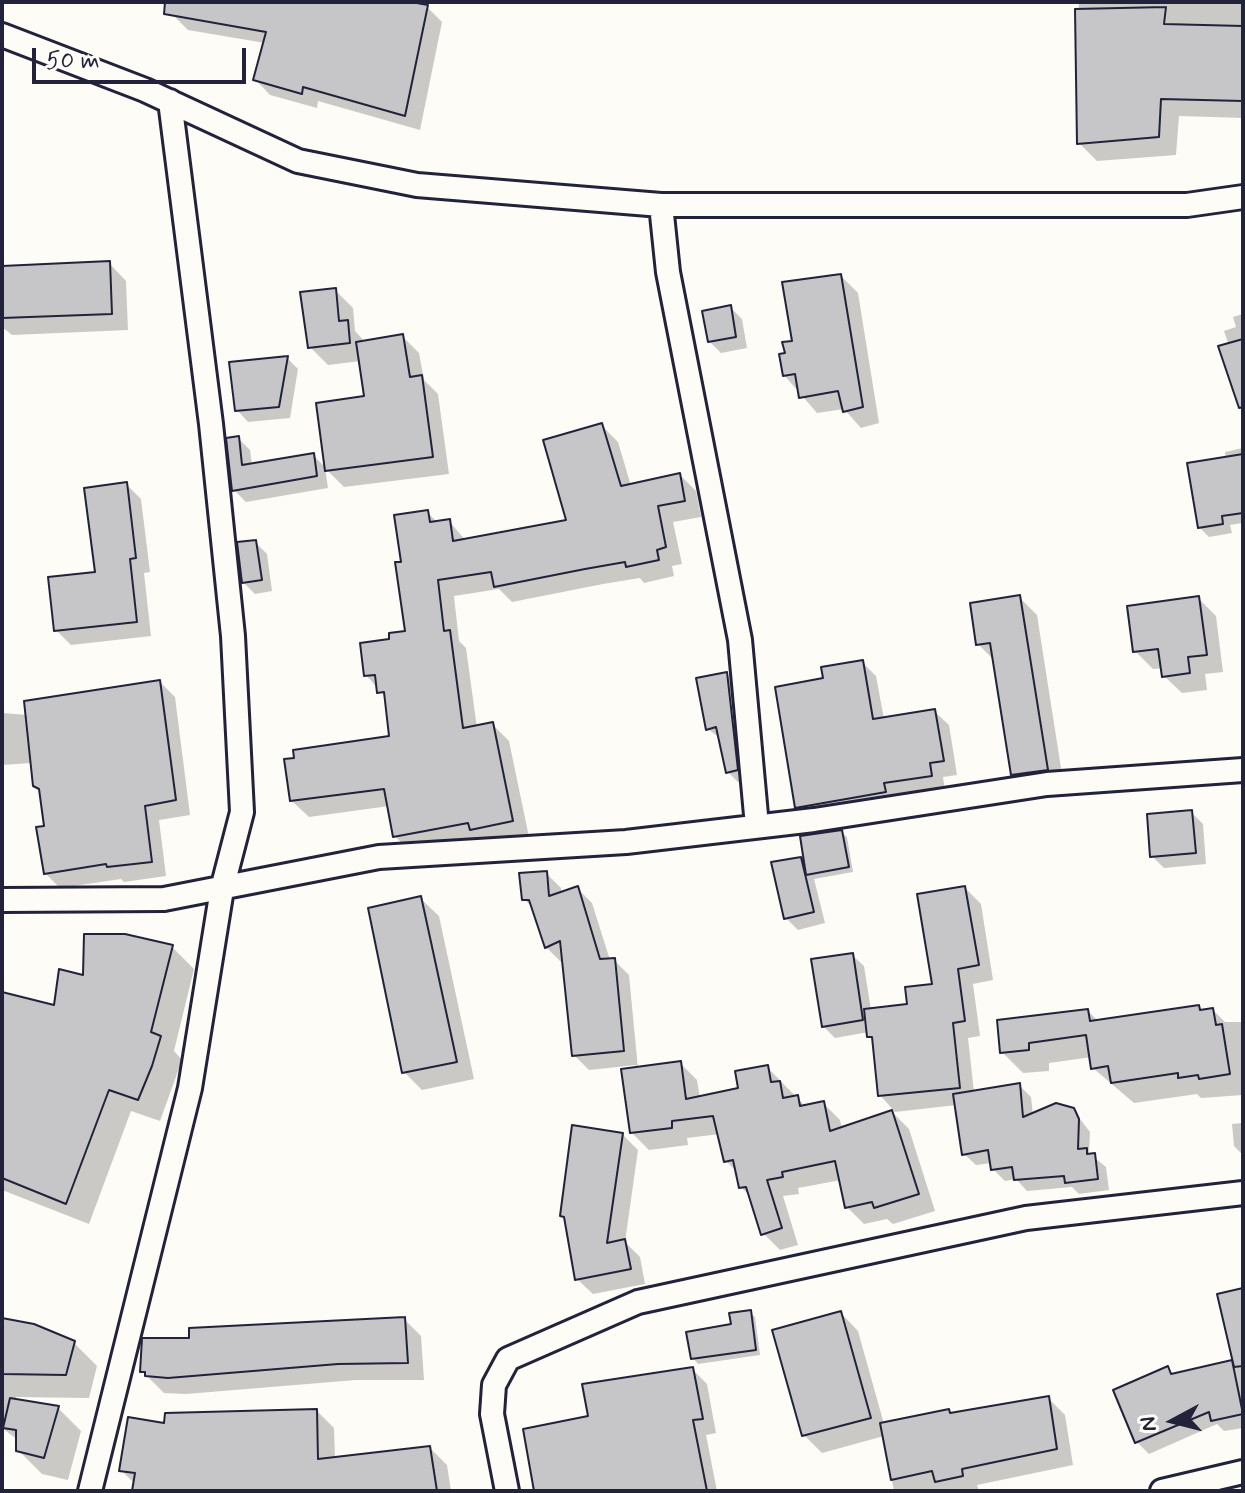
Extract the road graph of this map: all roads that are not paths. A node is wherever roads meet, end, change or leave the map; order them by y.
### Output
1 (2, 35) edge
2 (170, 101) junction
3 (1243, 197) edge
4 (661, 205) junction
5 (1243, 770) edge
6 (757, 826) junction
7 (222, 889) junction
8 (2, 900) edge
9 (1243, 1193) edge
10 (1243, 1472) edge
11 (90, 1491) edge
12 (507, 1491) edge
13 (1162, 1491) edge

1 - 2 street
2 - 4 street
2 - 7 street
3 - 4 street
4 - 6 street
5 - 6 street
6 - 7 street
7 - 8 street
7 - 11 street
9 - 12 street
10 - 13 street

